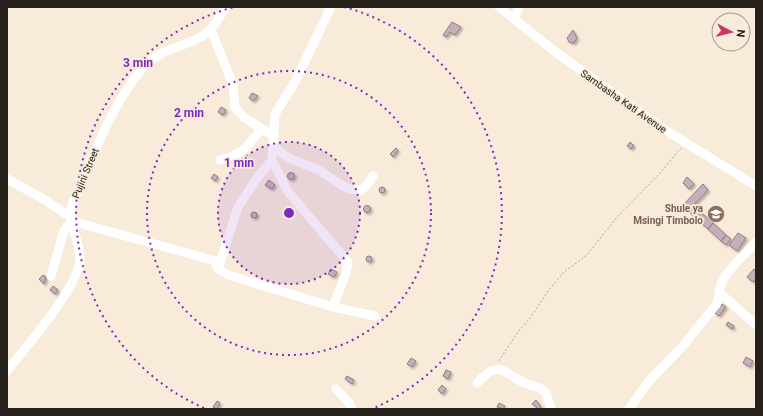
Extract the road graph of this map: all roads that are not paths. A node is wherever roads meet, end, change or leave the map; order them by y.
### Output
1 (226, 7) edge
2 (331, 7) edge
3 (499, 7) edge
4 (519, 7) edge
5 (514, 18) junction
6 (210, 30) junction
7 (261, 129) junction
8 (274, 141) junction
9 (220, 160) dead end
10 (272, 160) junction
11 (373, 176) dead end
12 (7, 179) edge
13 (756, 186) edge
14 (70, 218) junction
15 (756, 242) edge
16 (218, 269) junction
17 (51, 276) dead end
18 (720, 293) junction
19 (333, 307) junction
20 (375, 316) dead end
21 (756, 326) edge
22 (7, 371) edge
23 (477, 383) dead end
24 (336, 390) dead end
25 (352, 409) edge
26 (551, 409) edge
27 (629, 409) edge

1 - 6 street, Pujini Street
2 - 8 street
3 - 5 street, Sambasha Kati Avenue
4 - 5 street
5 - 13 street, Sambasha Kati Avenue
6 - 7 street
6 - 14 street, Pujini Street
7 - 8 street
7 - 9 street
8 - 10 street
8 - 11 street
10 - 16 street
10 - 19 street
12 - 14 street
14 - 16 street
14 - 17 street
14 - 22 street, Pujini Street
15 - 18 street
16 - 19 street
18 - 21 street
18 - 27 street
19 - 20 street
23 - 26 street
24 - 25 street

